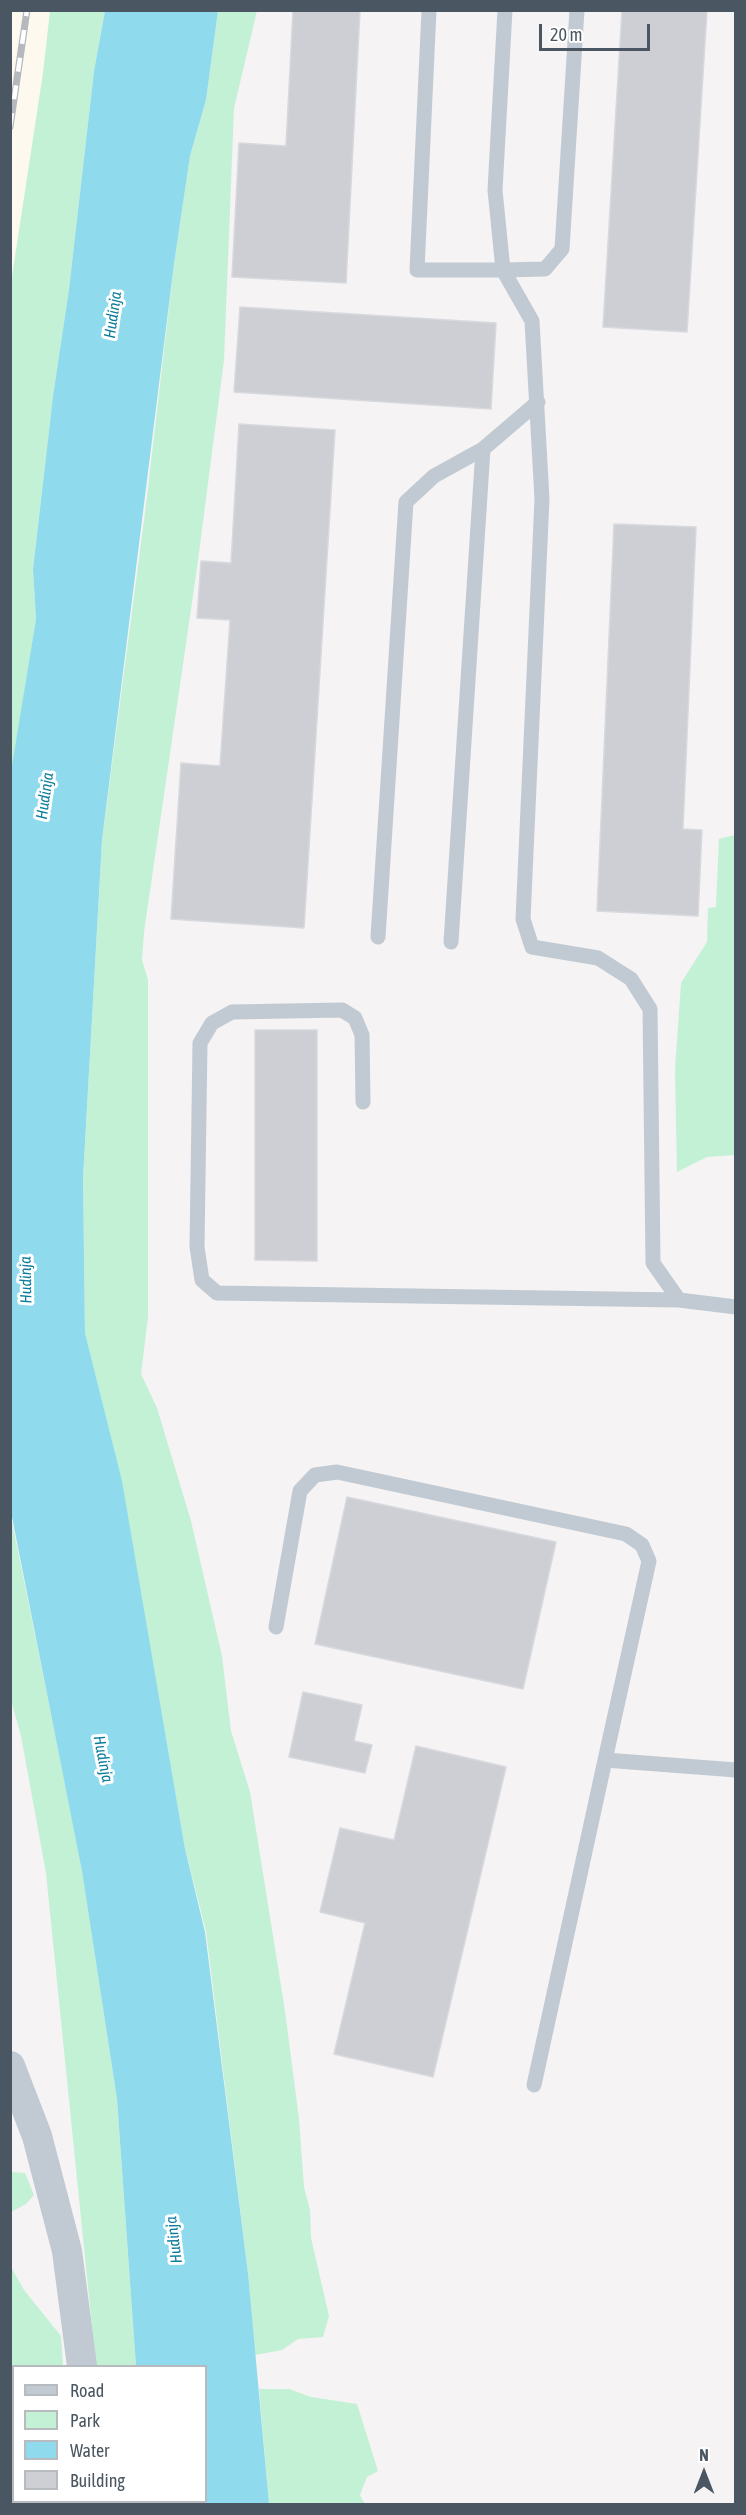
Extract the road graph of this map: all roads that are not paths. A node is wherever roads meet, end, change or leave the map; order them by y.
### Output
1 (429, 10) edge
2 (505, 10) edge
3 (577, 10) edge
4 (503, 270) junction
5 (538, 402) junction
6 (483, 449) junction
7 (378, 937) dead end
8 (451, 942) dead end
9 (363, 1102) dead end
10 (679, 1300) junction
11 (735, 1307) edge
12 (276, 1627) dead end
13 (605, 1760) junction
14 (735, 1770) edge
15 (10, 2066) edge
16 (534, 2085) dead end
17 (82, 2365) edge

1 - 4 lane
2 - 4 lane
3 - 4 lane
4 - 5 lane
5 - 6 lane
5 - 10 lane
6 - 7 lane
6 - 8 lane
9 - 10 lane
10 - 11 lane
12 - 13 lane
13 - 14 lane
13 - 16 lane
15 - 17 street

